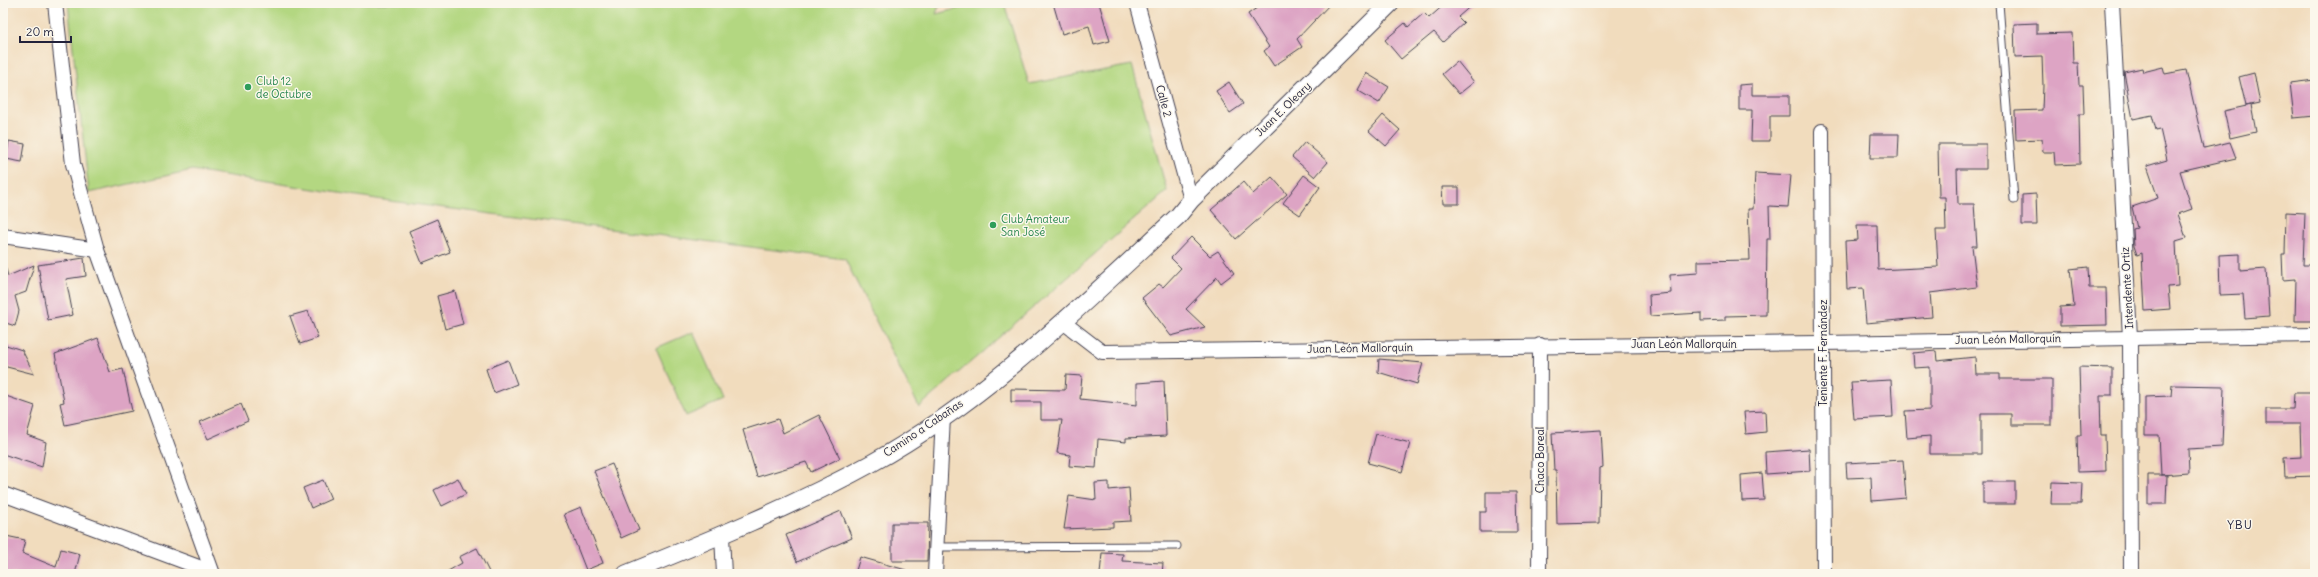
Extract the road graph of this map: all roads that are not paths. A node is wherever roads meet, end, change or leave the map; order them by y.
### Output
1 (55, 3) edge
2 (1137, 3) edge
3 (1391, 3) edge
4 (1999, 3) edge
5 (2112, 3) edge
6 (1822, 131) dead end
7 (1191, 200) junction
8 (2014, 200) dead end
9 (1178, 216) joint
10 (3, 236) edge
11 (97, 250) junction
12 (1063, 322) junction
13 (2315, 335) edge
14 (2130, 337) junction
15 (1823, 343) junction
16 (1540, 345) junction
17 (943, 417) junction
18 (3, 494) edge
19 (722, 536) junction
20 (1177, 546) dead end
21 (936, 547) junction
22 (212, 573) edge
23 (626, 574) edge
24 (724, 574) edge
25 (935, 574) edge
26 (1539, 574) edge
27 (1824, 574) edge
28 (2131, 574) edge

1 - 11 street
2 - 7 street, Calle 2
3 - 7 street, Juan E. Oleary
4 - 8 lane
5 - 14 street, Intendente Ortiz
6 - 15 street, Teniente F. Fernández
7 - 9 street, Juan E. Oleary
9 - 12 street, Camino a Cabañas
10 - 11 street
11 - 22 street
12 - 16 street, Juan León Mallorquín
12 - 17 street, Camino a Cabañas
13 - 14 street, Juan León Mallorquín
14 - 15 street, Juan León Mallorquín
14 - 28 street, Intendente Ortiz
15 - 16 street, Juan León Mallorquín
15 - 27 street, Teniente F. Fernández
16 - 26 street, Chaco Boreal
17 - 19 street, Camino a Cabañas
17 - 21 street
18 - 22 street
19 - 23 street, Camino a Cabañas
19 - 24 street
20 - 21 lane
21 - 25 street

